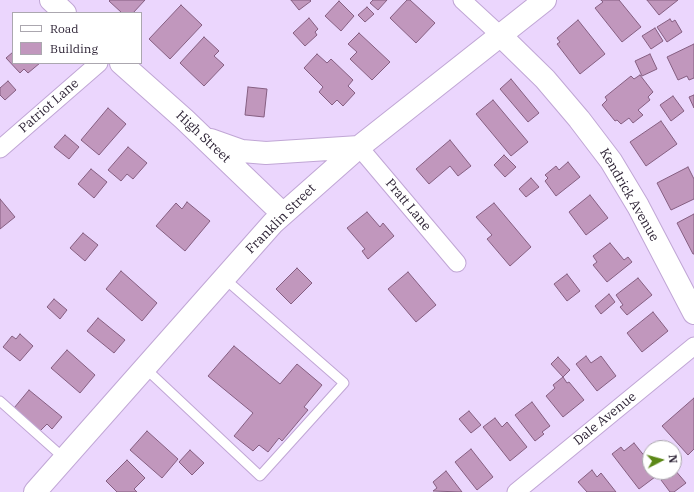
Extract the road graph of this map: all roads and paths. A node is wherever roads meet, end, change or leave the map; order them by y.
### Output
1 (51, 0) edge
2 (462, 0) edge
3 (546, 0) edge
4 (64, 12) edge
5 (500, 35) junction
6 (97, 64) edge
7 (122, 64) edge
8 (201, 135) junction
9 (359, 147) junction
10 (0, 149) edge
11 (283, 214) junction
12 (457, 263) dead end
13 (225, 279) junction
14 (694, 313) edge
15 (694, 346) edge
16 (144, 368) junction
17 (0, 401) edge
18 (65, 459) junction
19 (35, 492) edge
20 (516, 492) edge

1 - 4 street
2 - 5 street
3 - 5 street, Franklin Street
5 - 9 street, Franklin Street
5 - 14 street, Kendrick Avenue
6 - 10 street, Patriot Lane
7 - 8 street, High Street
8 - 9 street
8 - 11 street, High Street
9 - 11 street, Franklin Street
9 - 12 street, Pratt Lane
11 - 13 street, Franklin Street
13 - 16 street, Franklin Street
13 - 16 lane
15 - 20 street, Dale Avenue
16 - 18 street, Franklin Street
17 - 18 lane
18 - 19 street, Franklin Street

